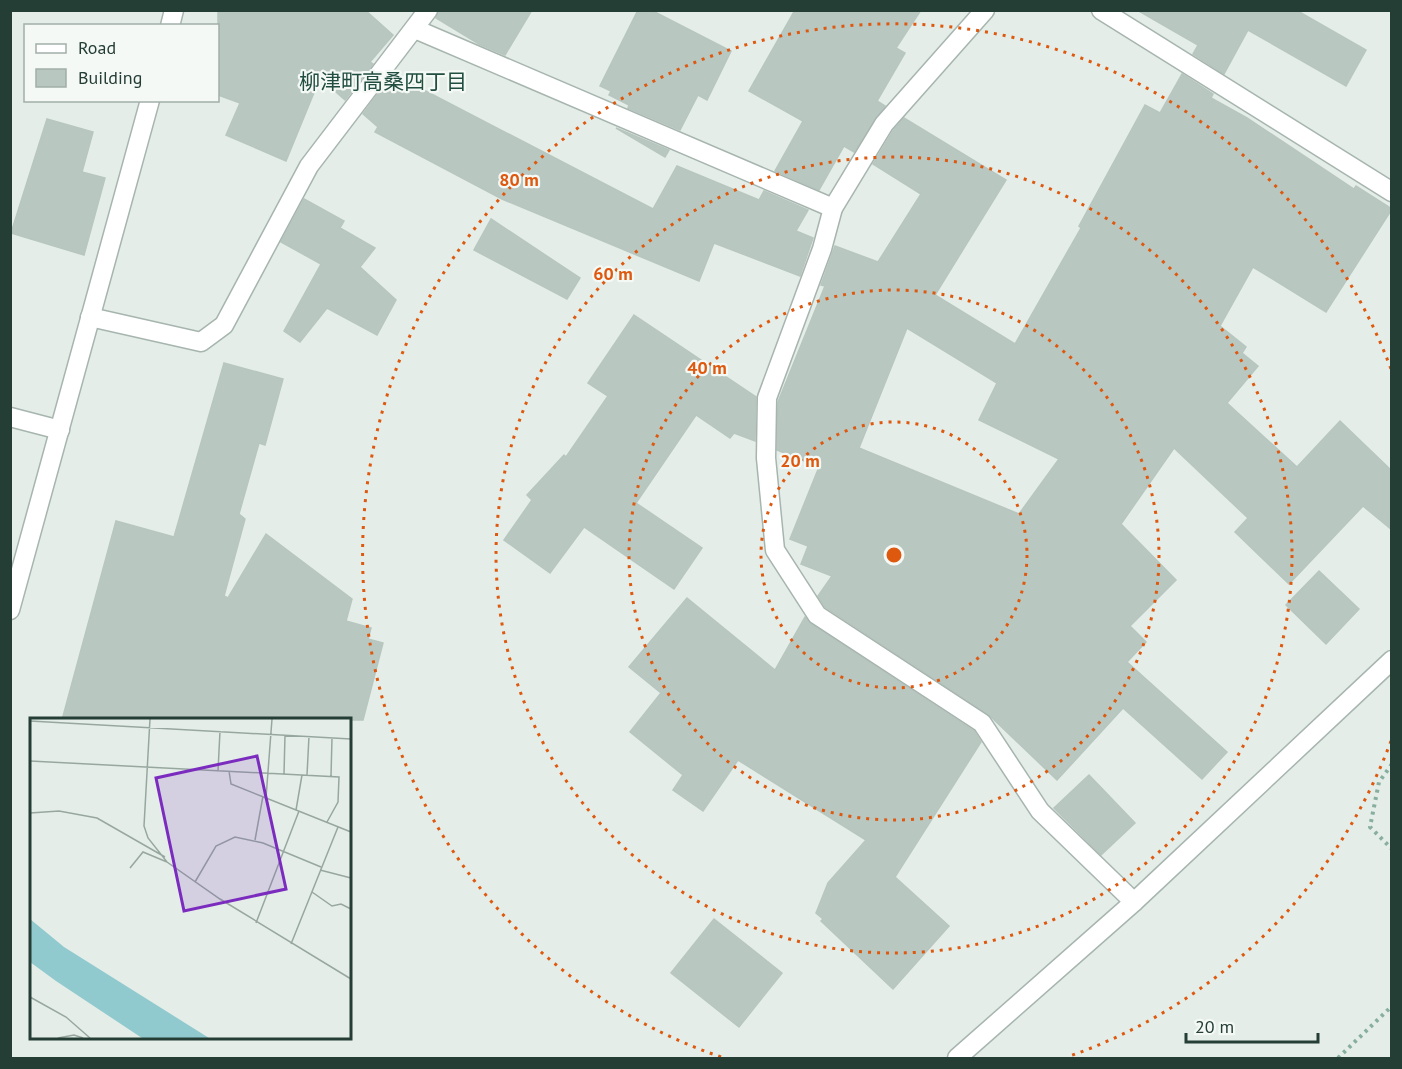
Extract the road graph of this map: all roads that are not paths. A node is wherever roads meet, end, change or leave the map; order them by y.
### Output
1 (428, 10) edge
2 (985, 10) edge
3 (1101, 10) edge
4 (415, 29) junction
5 (149, 102) edge
6 (1392, 192) edge
7 (833, 208) junction
8 (90, 317) junction
9 (10, 417) edge
10 (60, 430) junction
11 (10, 610) edge
12 (1392, 660) edge
13 (1134, 902) junction
14 (957, 1059) edge

1 - 4 street
2 - 7 street
3 - 6 street
4 - 7 street
4 - 8 street
5 - 8 street
7 - 13 street
8 - 10 street
9 - 10 street
10 - 11 street
12 - 13 street
13 - 14 street

